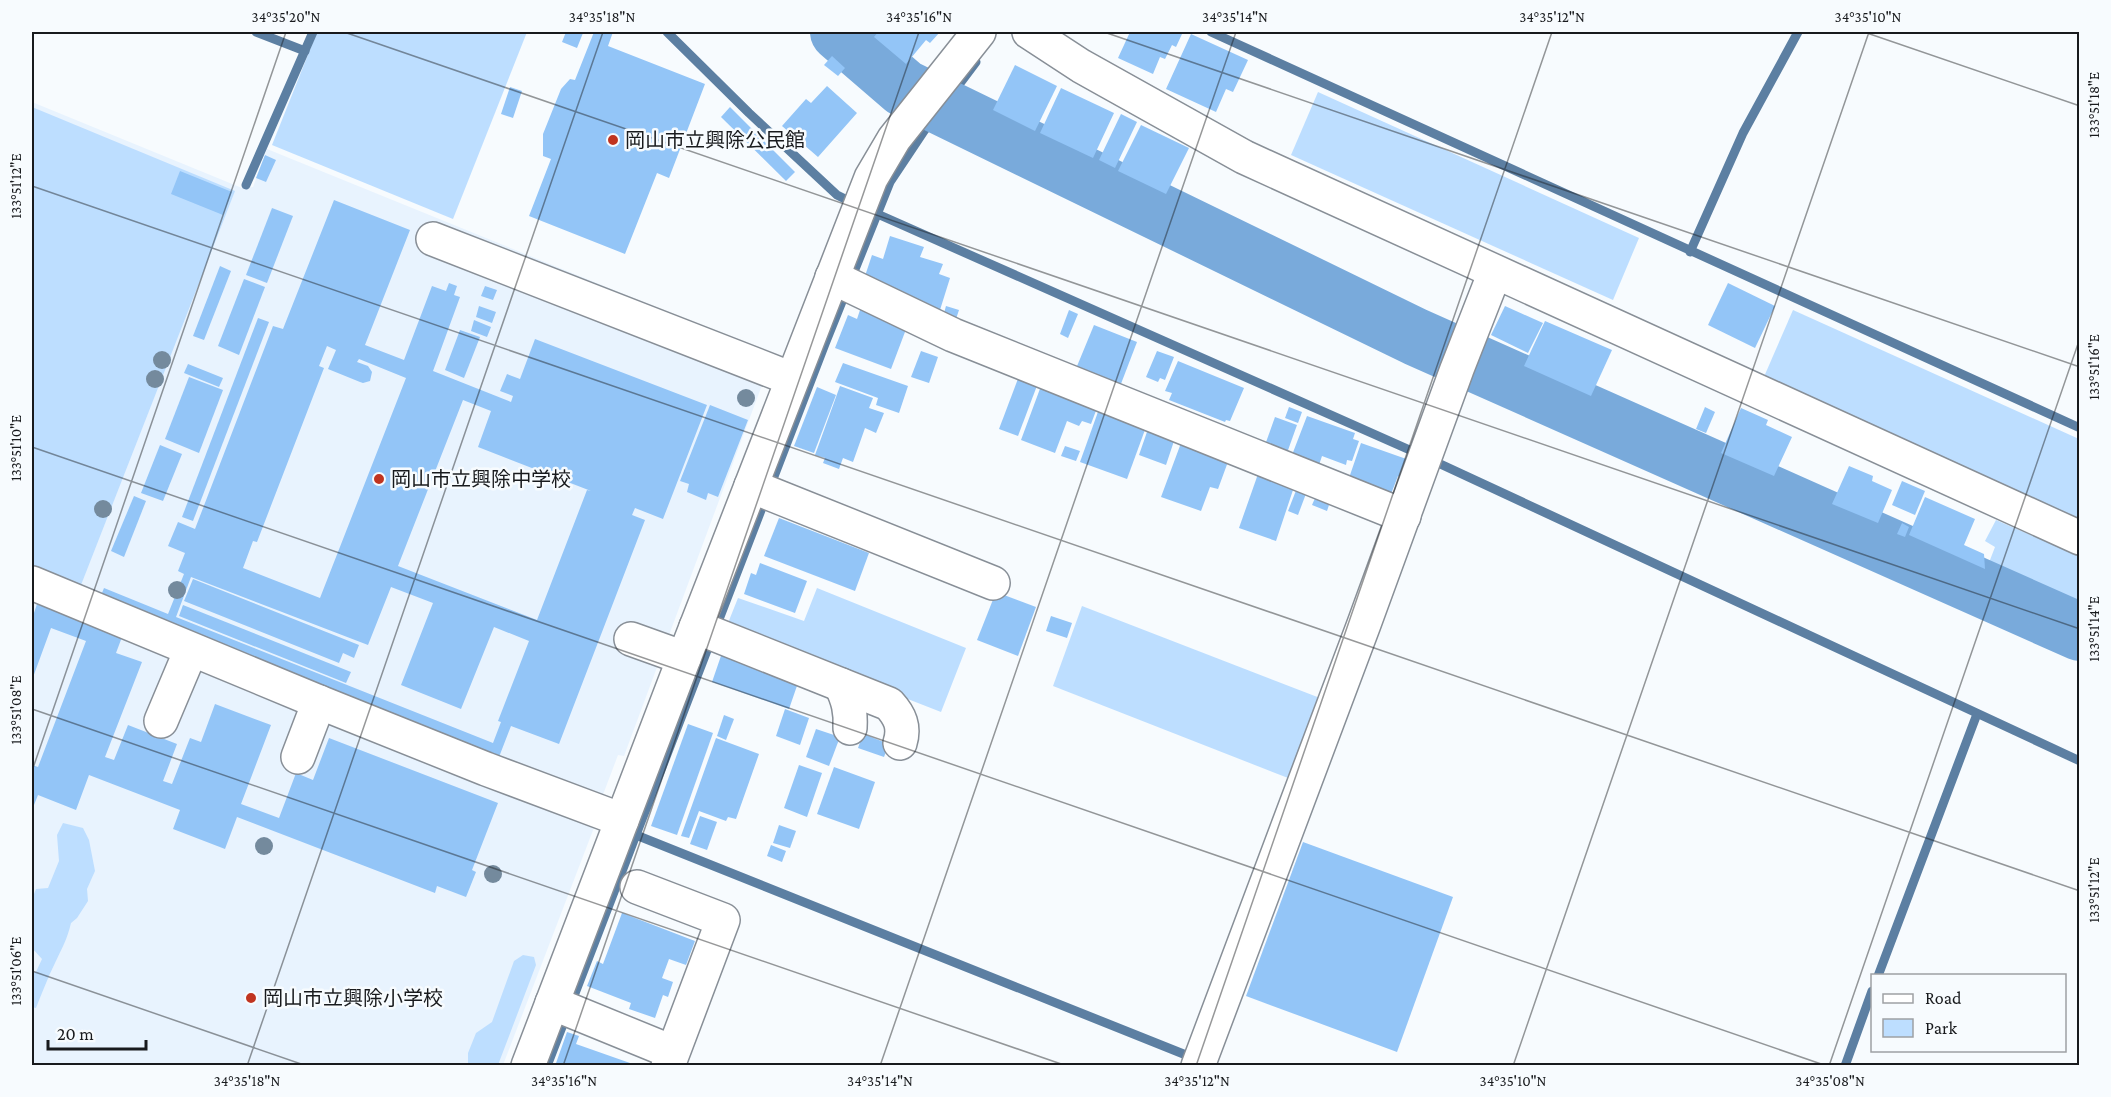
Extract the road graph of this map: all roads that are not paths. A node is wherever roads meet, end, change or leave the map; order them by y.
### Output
1 (979, 32) edge
2 (1036, 33) edge
3 (433, 239) dead end
4 (1495, 272) junction
5 (844, 283) junction
6 (792, 379) junction
7 (763, 490) junction
8 (1404, 516) junction
9 (2079, 538) edge
10 (32, 583) edge
11 (993, 583) dead end
12 (708, 631) junction
13 (631, 639) dead end
14 (191, 650) junction
15 (684, 658) junction
16 (841, 685) junction
17 (319, 702) junction
18 (161, 721) dead end
19 (850, 728) dead end
20 (900, 743) dead end
21 (298, 757) dead end
22 (622, 819) junction
23 (637, 887) dead end
24 (563, 1008) junction
25 (670, 1059) edge
26 (528, 1065) edge
27 (1198, 1065) edge

1 - 5 street
2 - 4 street
3 - 6 street
4 - 8 street
4 - 9 street
5 - 6 street
5 - 8 street
6 - 7 street
7 - 11 street
7 - 12 street
8 - 27 street
10 - 14 street
12 - 15 street
12 - 16 street
13 - 15 street
14 - 17 street
14 - 18 street
15 - 22 street
16 - 19 street
16 - 20 street
17 - 21 street
17 - 22 street
22 - 24 street
23 - 25 street
24 - 25 street
24 - 26 street

